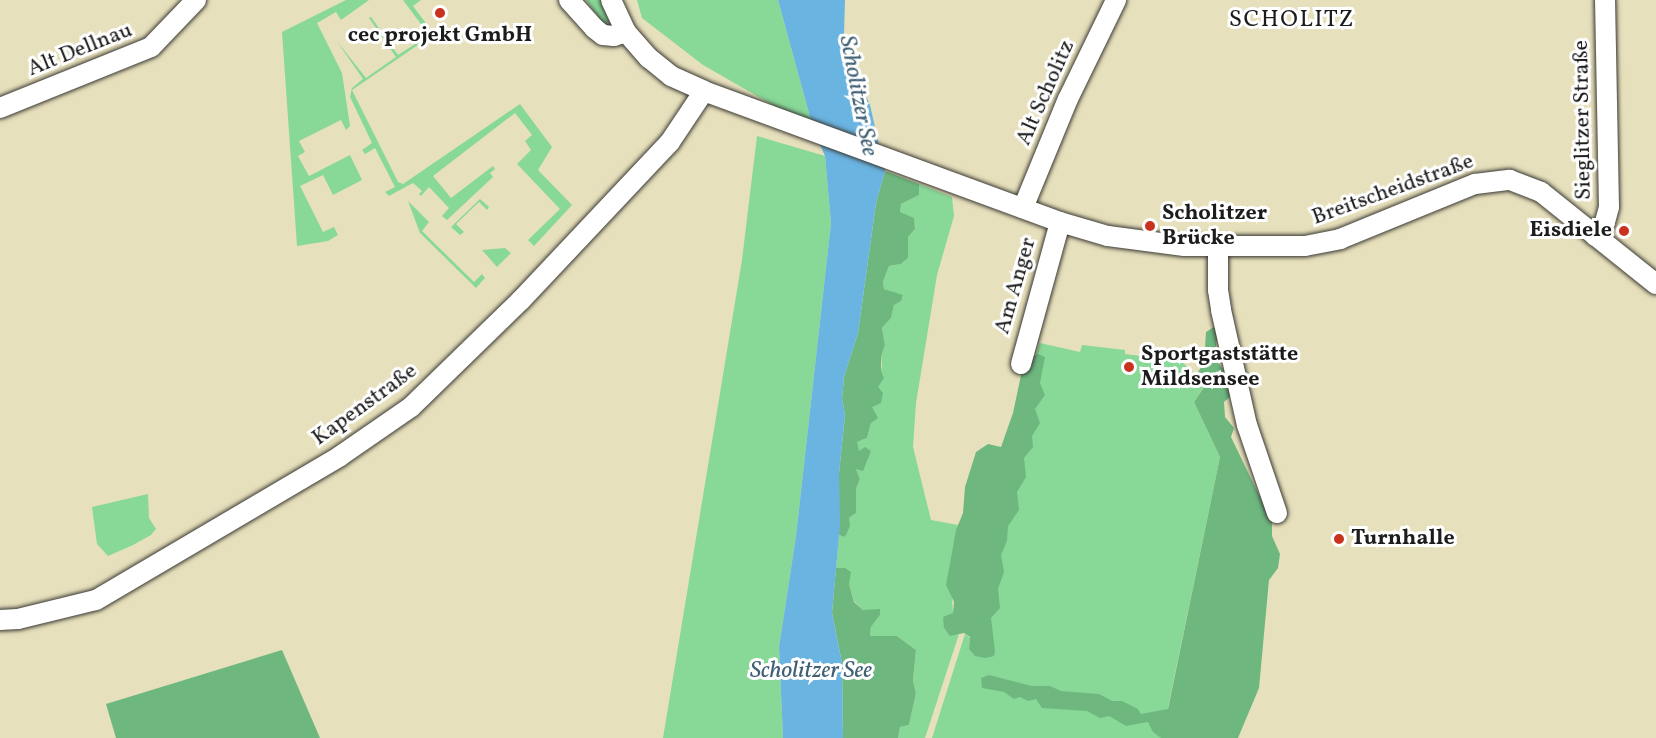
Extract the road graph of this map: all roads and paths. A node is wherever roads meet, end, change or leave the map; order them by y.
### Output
1 (196, 0) edge
2 (569, 0) edge
3 (611, 0) edge
4 (1116, 0) edge
5 (1605, 0) edge
6 (626, 32) junction
7 (704, 92) junction
8 (0, 108) edge
9 (1023, 208) junction
10 (1060, 222) junction
11 (1595, 236) junction
12 (1218, 247) junction
13 (1656, 284) edge
14 (1021, 364) dead end
15 (1277, 513) dead end
16 (0, 620) edge

1 - 8 street, Alt Dellnau
2 - 6 street
3 - 6 street
4 - 9 street, Alt Scholitz
5 - 11 street, Sieglitzer Straße
6 - 7 street
7 - 9 street, Breitscheidstraße
7 - 16 street, Kapenstraße
9 - 10 street, Breitscheidstraße
10 - 12 street, Breitscheidstraße
10 - 14 street, Am Anger
11 - 12 street, Breitscheidstraße
11 - 13 street, Breitscheidstraße
12 - 15 street

